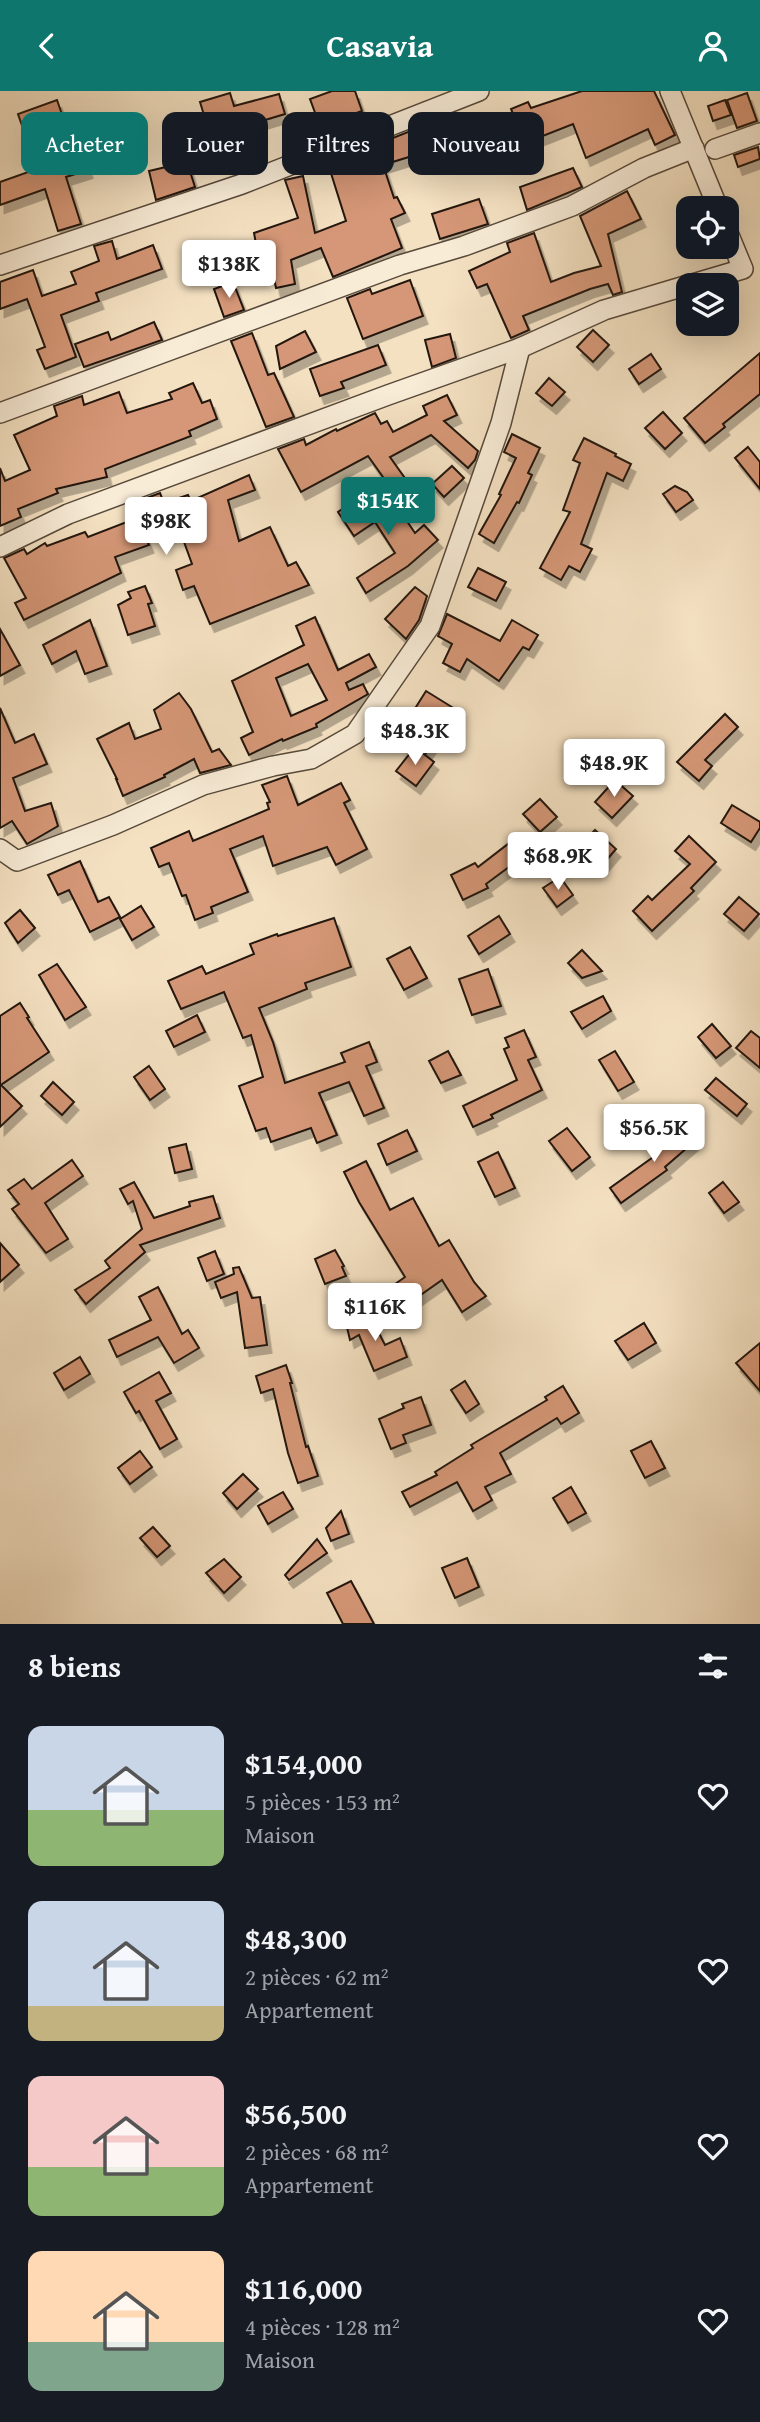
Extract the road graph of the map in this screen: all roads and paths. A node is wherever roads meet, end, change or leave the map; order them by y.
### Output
1 (479, 91) edge
2 (670, 91) edge
3 (760, 133) edge
4 (694, 148) junction
5 (715, 149) dead end
6 (713, 196) edge
7 (739, 259) edge
8 (0, 265) edge
9 (729, 273) edge
10 (676, 289) edge
11 (520, 348) junction
12 (0, 413) edge
13 (0, 547) edge
14 (0, 849) edge

1 - 8 street
2 - 4 street
3 - 5 street
4 - 6 street
4 - 12 street
7 - 9 street
10 - 11 street
11 - 13 street
11 - 14 street

